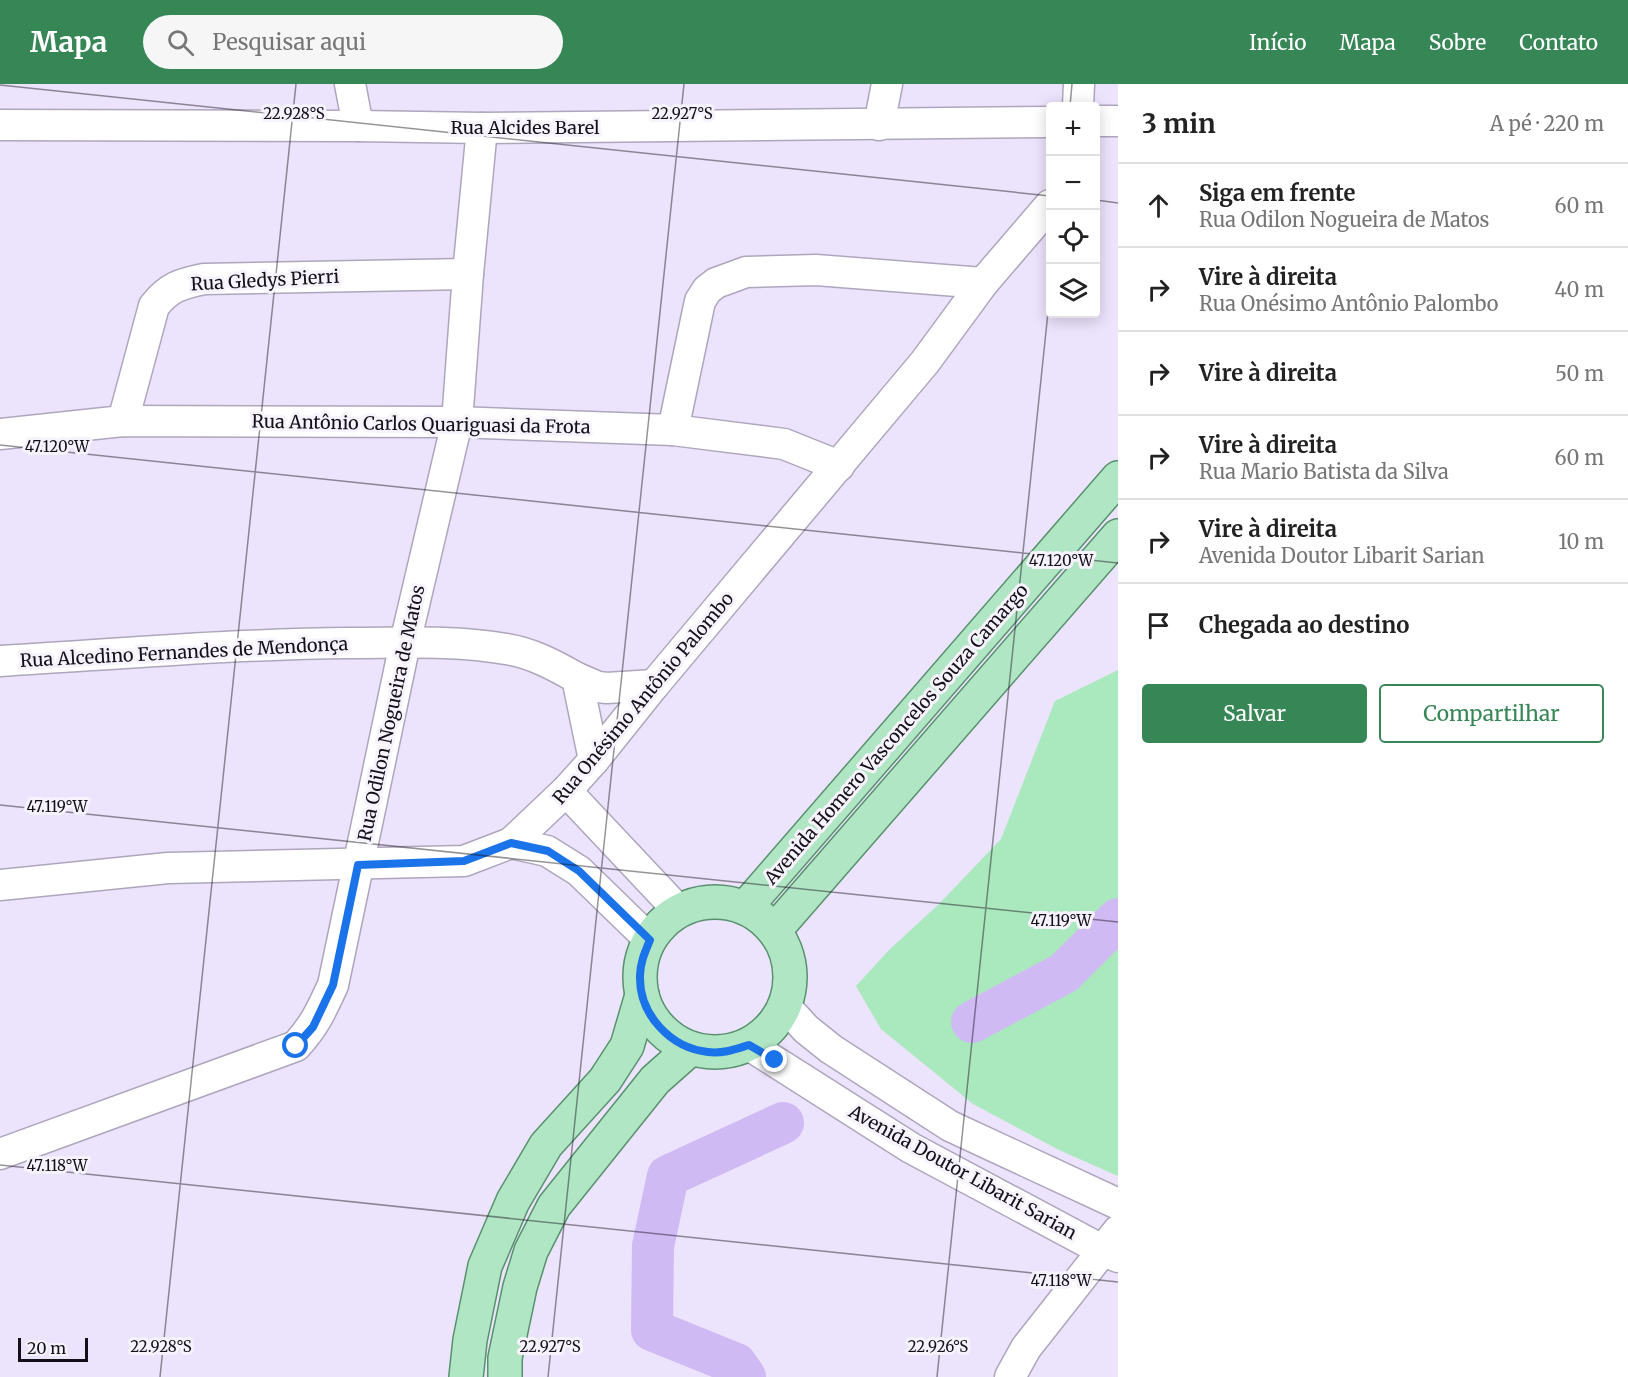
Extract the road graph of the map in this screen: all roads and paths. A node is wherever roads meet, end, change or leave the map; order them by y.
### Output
1 (350, 84) edge
2 (887, 84) edge
3 (1079, 84) edge
4 (1078, 102) edge
5 (1100, 121) edge
6 (1118, 121) edge
7 (1046, 122) edge
8 (879, 125) junction
9 (0, 126) edge
10 (358, 126) junction
11 (482, 128) junction
12 (1046, 210) edge
13 (468, 274) junction
14 (983, 283) junction
15 (123, 421) junction
16 (457, 422) junction
17 (672, 430) junction
18 (0, 434) edge
19 (838, 465) junction
20 (1118, 478) edge
21 (1118, 536) edge
22 (405, 643) junction
23 (0, 661) edge
24 (577, 678) junction
25 (654, 685) junction
26 (594, 760) junction
27 (566, 791) junction
28 (511, 843) junction
29 (358, 865) junction
30 (0, 885) edge
31 (745, 908) junction
32 (679, 911) junction
33 (775, 930) junction
34 (650, 940) junction
35 (642, 995) junction
36 (785, 1006) junction
37 (749, 1045) junction
38 (690, 1049) junction
39 (0, 1154) edge
40 (1118, 1204) edge
41 (1113, 1246) edge
42 (466, 1377) edge
43 (505, 1377) edge
44 (1010, 1377) edge

1 - 10 street
2 - 8 street
3 - 4 street
5 - 6 street
7 - 8 street, Rua Alcides Barel
8 - 11 street, Rua Alcides Barel
9 - 10 street, Rua Alcides Barel
10 - 11 street, Rua Alcides Barel
11 - 13 street, Rua Odilon Nogueira de Matos
12 - 14 street, Rua Onésimo Antônio Palombo
13 - 15 street, Rua Gledys Pierri
13 - 16 street, Rua Odilon Nogueira de Matos
14 - 17 street
14 - 19 street, Rua Onésimo Antônio Palombo
15 - 16 street, Rua Antônio Carlos Quariguasi da Frota
15 - 18 street, Rua Antônio Carlos Quariguasi da Frota
16 - 17 street, Rua Antônio Carlos Quariguasi da Frota
16 - 22 street, Rua Odilon Nogueira de Matos
17 - 19 street, Rua Antônio Carlos Quariguasi da Frota
19 - 25 street, Rua Onésimo Antônio Palombo
20 - 31 main road, Avenida Homero Vasconcelos Souza Camargo
21 - 33 main road, Avenida Homero Vasconcelos Souza Camargo
22 - 23 street, Rua Alcedino Fernandes de Mendonça
22 - 24 street, Rua Alcedino Fernandes de Mendonça
22 - 29 street, Rua Odilon Nogueira de Matos
24 - 25 street, Rua Alcedino Fernandes de Mendonça
24 - 26 street
25 - 26 street, Rua Onésimo Antônio Palombo
26 - 27 street, Rua Onésimo Antônio Palombo
27 - 28 street, Rua Onésimo Antônio Palombo
27 - 32 street
28 - 29 street, Rua Onésimo Antônio Palombo
28 - 34 street
29 - 30 street, Rua Onésimo Antônio Palombo
29 - 39 street, Rua Odilon Nogueira de Matos
31 - 32 main road
31 - 33 main road
32 - 34 main road
33 - 36 main road
34 - 35 main road
35 - 38 main road
35 - 42 main road
36 - 37 main road
36 - 40 street, Avenida Doutor Libarit Sarian
37 - 38 main road
37 - 41 street, Avenida Doutor Libarit Sarian
38 - 43 main road
41 - 44 street

